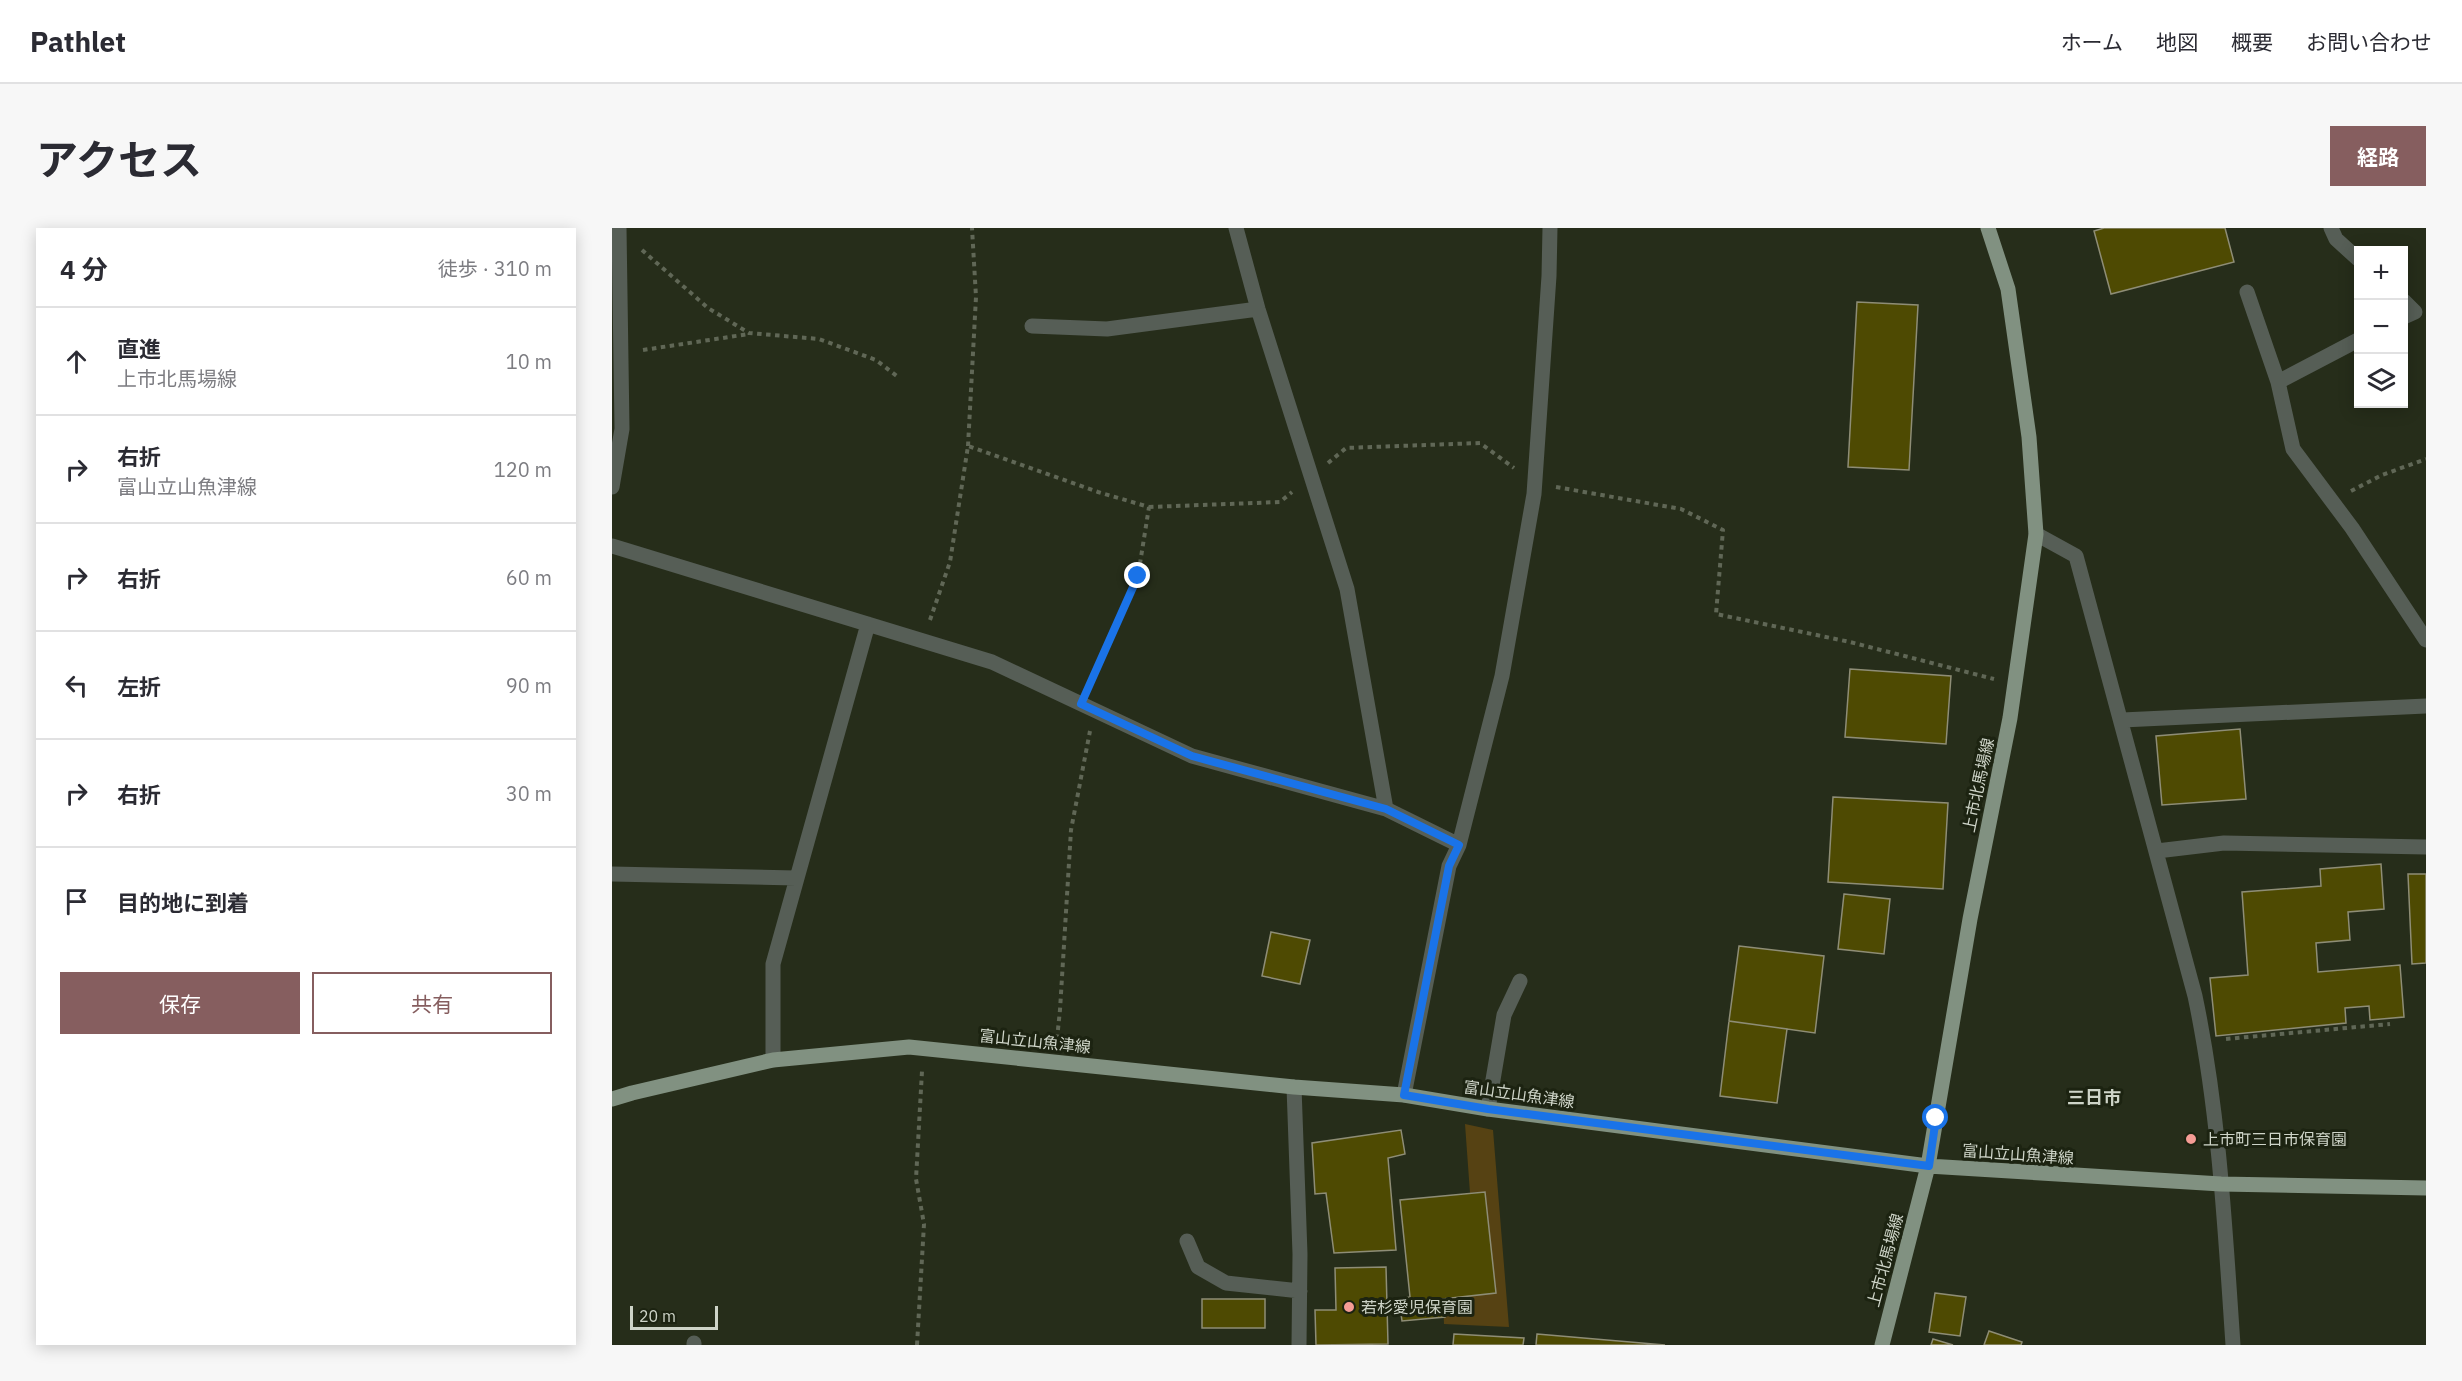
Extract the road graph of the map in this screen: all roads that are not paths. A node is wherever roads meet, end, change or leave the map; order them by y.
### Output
1 (1236, 228) edge
2 (1550, 228) edge
3 (1988, 228) edge
4 (2331, 228) edge
5 (619, 229) edge
6 (2354, 255) edge
7 (2247, 292) dead end
8 (2408, 306) edge
9 (1258, 309) junction
10 (2408, 315) edge
11 (1032, 326) dead end
12 (2354, 342) edge
13 (2278, 382) junction
14 (612, 487) edge
15 (2036, 534) junction
16 (612, 546) edge
17 (868, 624) junction
18 (2426, 640) edge
19 (2426, 706) edge
20 (2122, 720) junction
21 (1386, 809) junction
22 (1459, 845) junction
23 (2426, 847) edge
24 (2157, 851) junction
25 (612, 874) edge
26 (796, 878) junction
27 (1520, 981) dead end
28 (774, 1060) junction
29 (1294, 1087) junction
30 (1404, 1095) junction
31 (612, 1100) edge
32 (1488, 1109) junction
33 (1929, 1166) junction
34 (2221, 1184) junction
35 (2426, 1188) edge
36 (1186, 1241) dead end
37 (1300, 1292) junction
38 (1299, 1345) edge
39 (1882, 1345) edge
40 (2233, 1345) edge

1 - 9 street
2 - 22 street
3 - 15 main road, 上市北馬場線
4 - 6 street
5 - 14 street
7 - 13 street
8 - 10 street
9 - 11 street
9 - 21 street
12 - 13 street
13 - 18 street
15 - 20 street
15 - 33 main road, 上市北馬場線
16 - 17 street
17 - 21 street
17 - 26 street
19 - 20 street
20 - 24 street
21 - 22 street
22 - 30 street
23 - 24 street
24 - 34 street
25 - 26 street
26 - 28 street
27 - 32 street
28 - 29 main road, 富山立山魚津線
28 - 31 main road, 富山立山魚津線
29 - 30 main road, 富山立山魚津線
29 - 37 street
30 - 32 main road, 富山立山魚津線
32 - 33 main road, 富山立山魚津線
33 - 34 main road, 富山立山魚津線
33 - 39 main road, 上市北馬場線
34 - 35 main road, 富山立山魚津線
34 - 40 street
36 - 37 street
37 - 38 street

